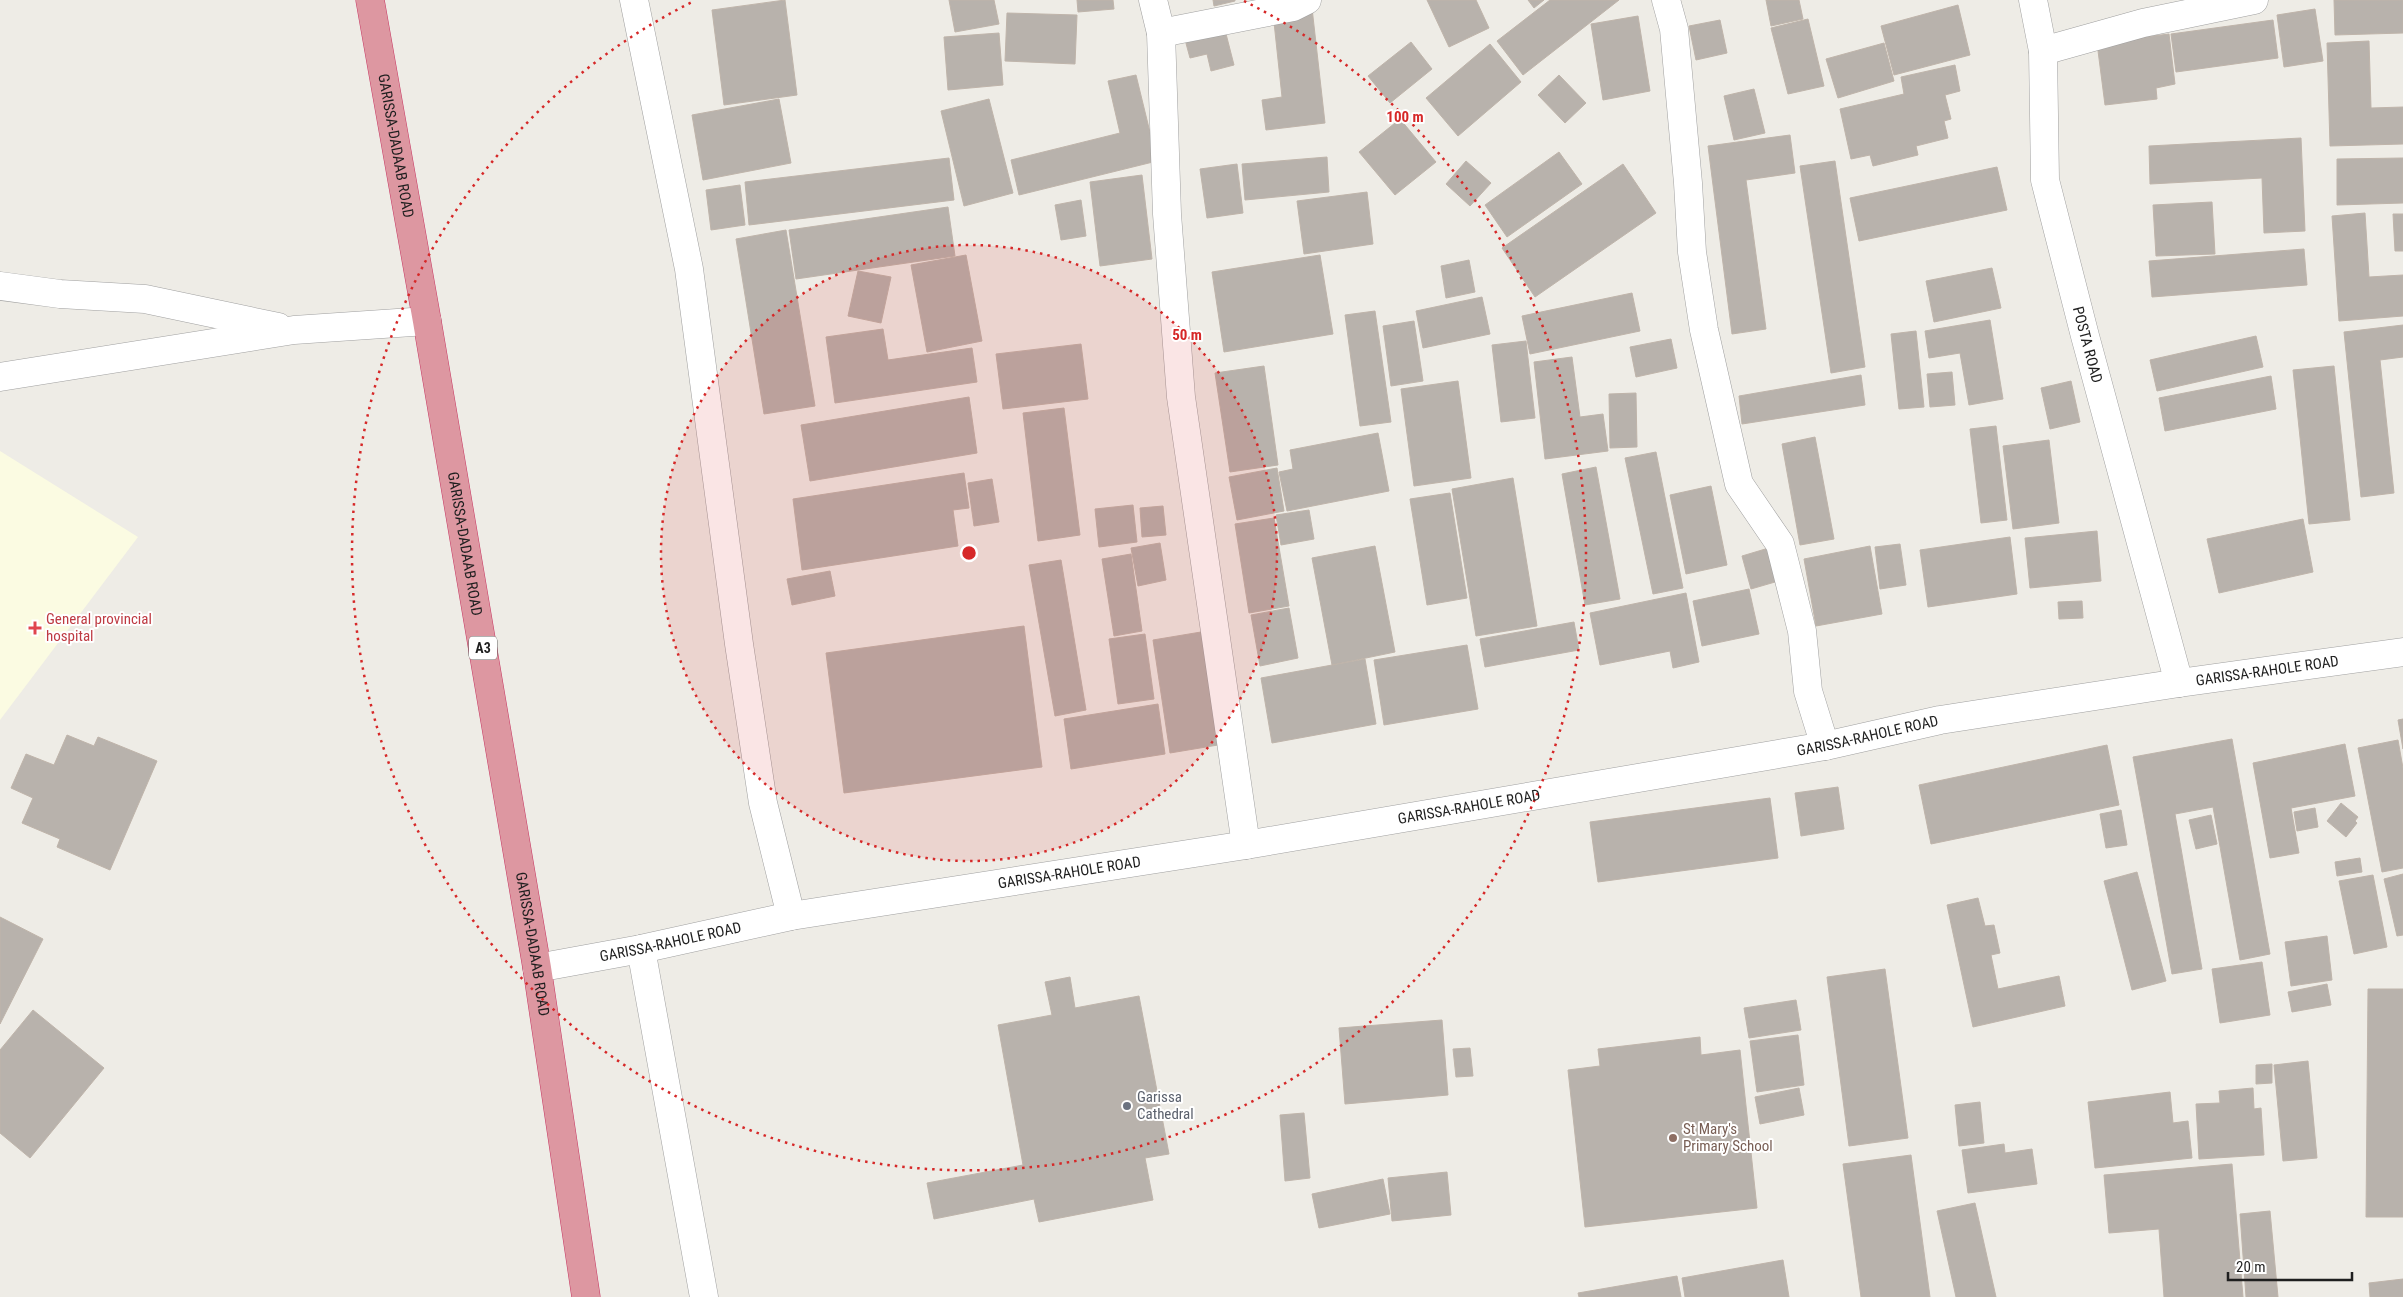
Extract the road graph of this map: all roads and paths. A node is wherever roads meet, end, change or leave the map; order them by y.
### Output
1 (370, 0) edge
2 (634, 0) edge
3 (1153, 0) edge
4 (1306, 0) edge
5 (1666, 0) edge
6 (2033, 0) edge
7 (2254, 0) edge
8 (1161, 33) junction
9 (2043, 51) junction
10 (0, 286) edge
11 (427, 321) junction
12 (294, 330) junction
13 (0, 377) edge
14 (2403, 652) edge
15 (2179, 683) junction
16 (1825, 746) junction
17 (1246, 845) junction
18 (792, 916) junction
19 (641, 949) junction
20 (537, 968) junction
21 (586, 1297) edge
22 (704, 1297) edge

1 - 11 highway, GARISSA-DADAAB ROAD / A3
2 - 18 street
3 - 8 street
4 - 8 street
5 - 16 street
6 - 9 street, POSTA ROAD
7 - 9 street
8 - 17 street
9 - 15 street, POSTA ROAD
10 - 12 street
11 - 12 street
11 - 20 highway, GARISSA-DADAAB ROAD / A3
12 - 13 street
14 - 15 street, GARISSA-RAHOLE ROAD
15 - 16 street, GARISSA-RAHOLE ROAD
16 - 17 street, GARISSA-RAHOLE ROAD
17 - 18 street, GARISSA-RAHOLE ROAD
18 - 19 street, GARISSA-RAHOLE ROAD
19 - 20 street, GARISSA-RAHOLE ROAD
19 - 22 street
20 - 21 highway, GARISSA-DADAAB ROAD / A3

